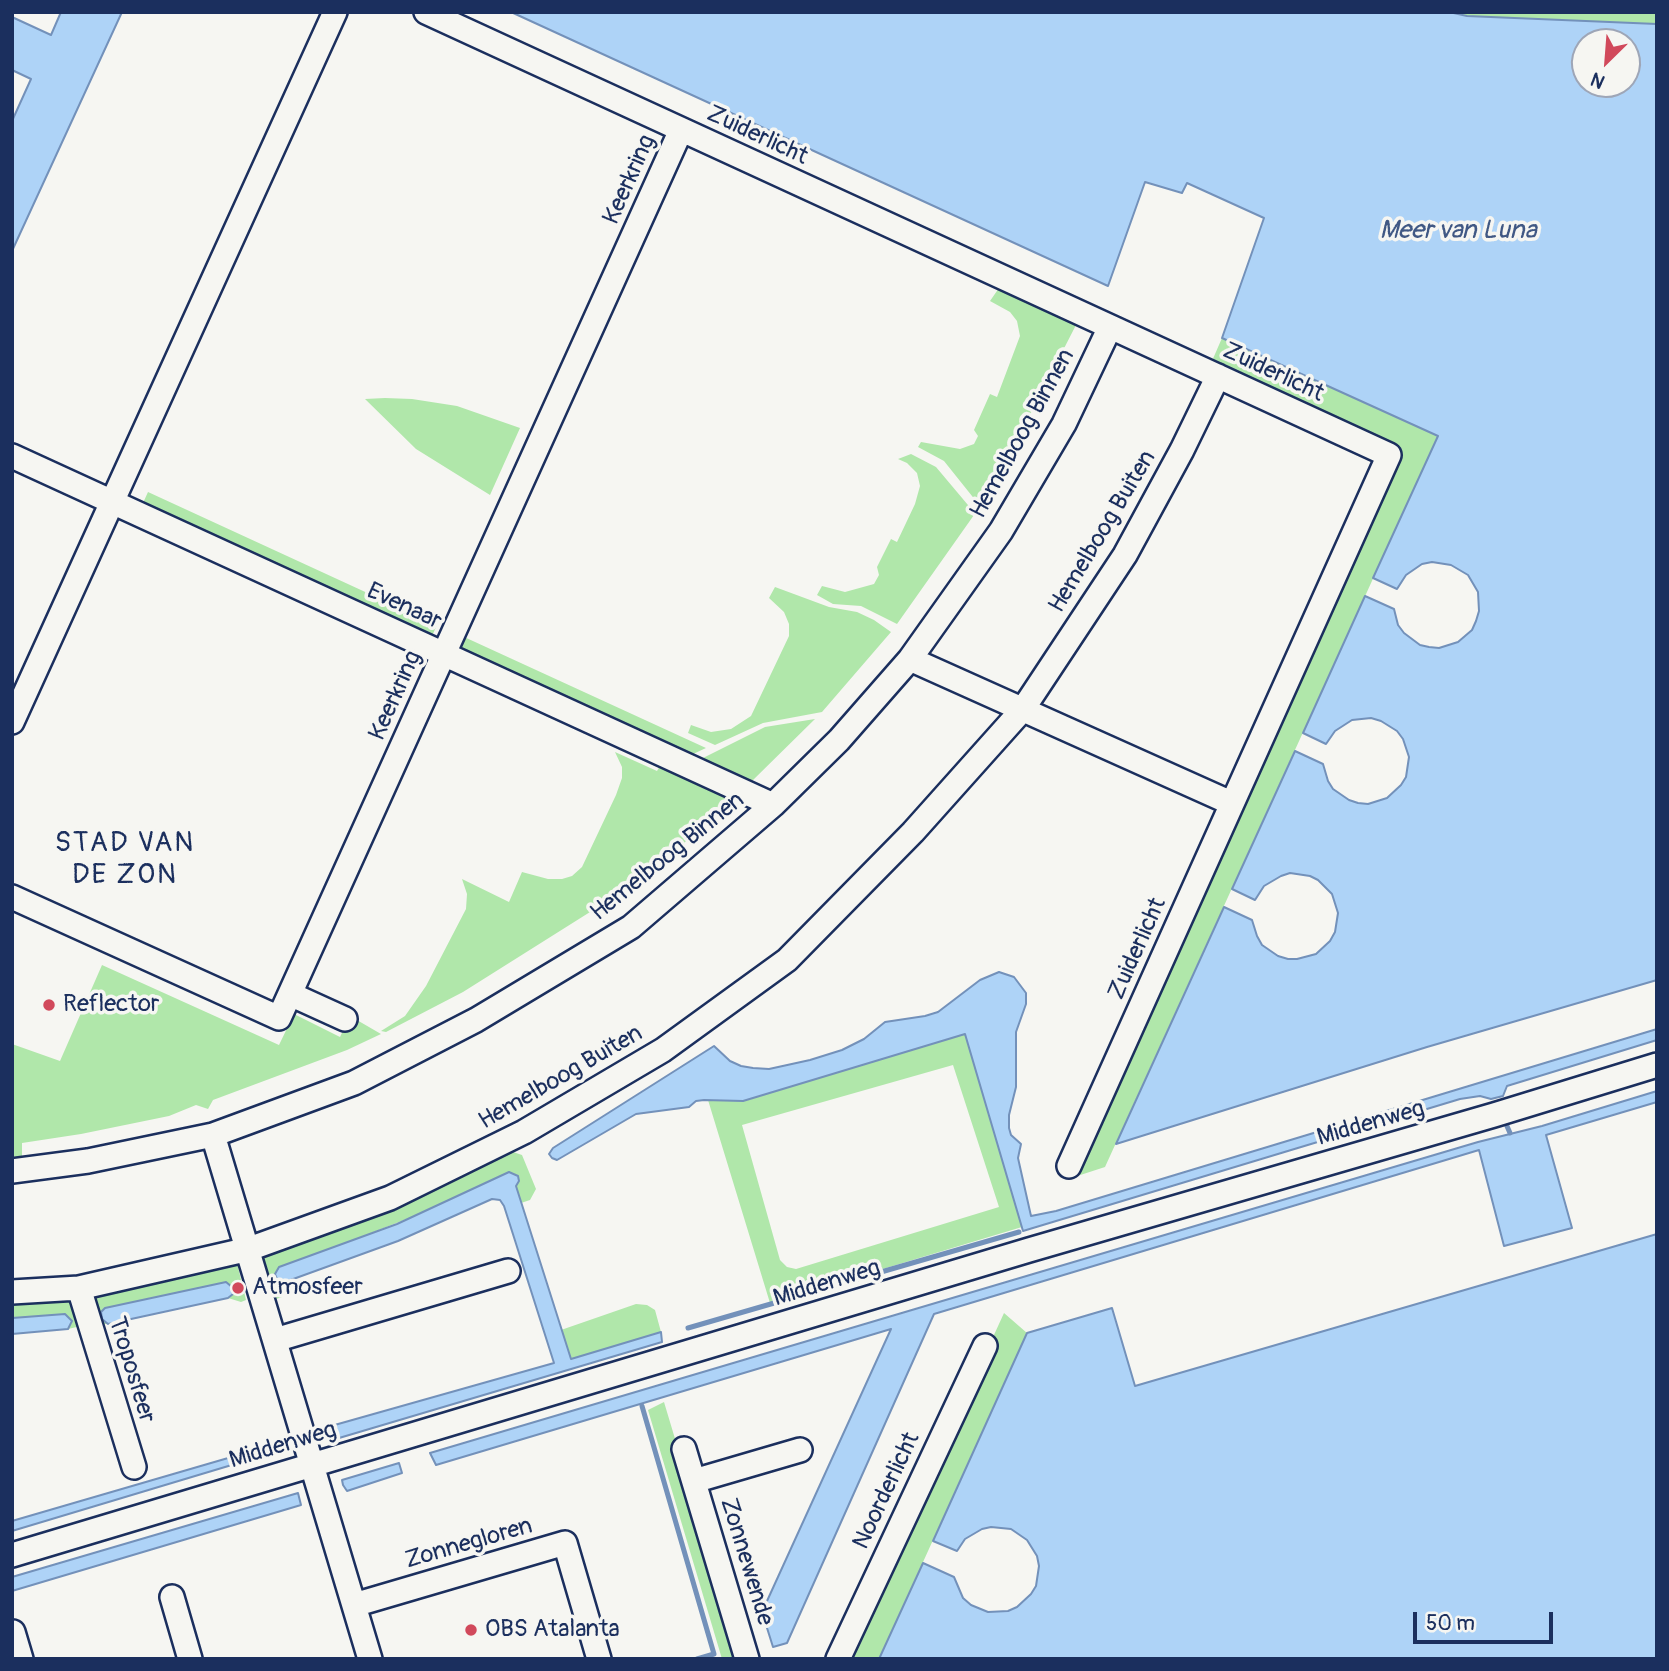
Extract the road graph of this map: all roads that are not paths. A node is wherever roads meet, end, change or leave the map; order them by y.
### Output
1 (335, 12) edge
2 (426, 12) edge
3 (681, 130) junction
4 (1110, 327) junction
5 (1218, 376) junction
6 (12, 456) edge
7 (112, 502) junction
8 (444, 654) junction
9 (910, 659) junction
10 (1023, 709) junction
11 (12, 722) edge
12 (1231, 803) junction
13 (773, 805) junction
14 (12, 897) edge
15 (290, 994) junction
16 (345, 1019) dead end
17 (1657, 1065) edge
18 (213, 1135) junction
19 (1069, 1166) dead end
20 (12, 1171) edge
21 (248, 1249) junction
22 (508, 1271) dead end
23 (79, 1288) junction
24 (12, 1292) edge
25 (275, 1340) junction
26 (985, 1346) dead end
27 (684, 1449) dead end
28 (800, 1450) dead end
29 (312, 1465) junction
30 (134, 1467) dead end
31 (694, 1481) junction
32 (12, 1555) edge
33 (172, 1597) dead end
34 (354, 1605) junction
35 (13, 1632) edge
36 (833, 1657) edge
37 (20, 1659) edge
38 (190, 1659) edge
39 (370, 1659) edge
40 (599, 1659) edge
41 (747, 1659) edge

1 - 7 street
2 - 3 street, Zuiderlicht
3 - 4 street, Zuiderlicht
3 - 8 street, Keerkring
4 - 5 street, Zuiderlicht
4 - 9 street, Hemelboog Binnen
5 - 10 street, Hemelboog Buiten
5 - 12 street, Zuiderlicht
6 - 7 street, Evenaar
7 - 8 street, Evenaar
7 - 11 street
8 - 13 street, Evenaar
8 - 15 street, Keerkring
9 - 10 street
9 - 13 street, Hemelboog Binnen
10 - 12 street
10 - 21 street, Hemelboog Buiten
12 - 19 street, Zuiderlicht
13 - 18 street, Hemelboog Binnen
14 - 15 street, Keerkring
15 - 16 street
17 - 29 street, Middenweg
18 - 20 street, Hemelboog Binnen
18 - 21 street
21 - 23 street, Hemelboog Buiten
21 - 25 street
22 - 25 street
23 - 24 street, Hemelboog Buiten
23 - 30 street, Troposfeer
25 - 29 street
26 - 36 street, Noorderlicht
27 - 31 street, Zonnewende
28 - 31 street, Zonnewende
29 - 32 street, Middenweg
29 - 34 street
31 - 41 street, Zonnewende
33 - 38 street
34 - 39 street
34 - 40 street, Zonnegloren
35 - 37 street

